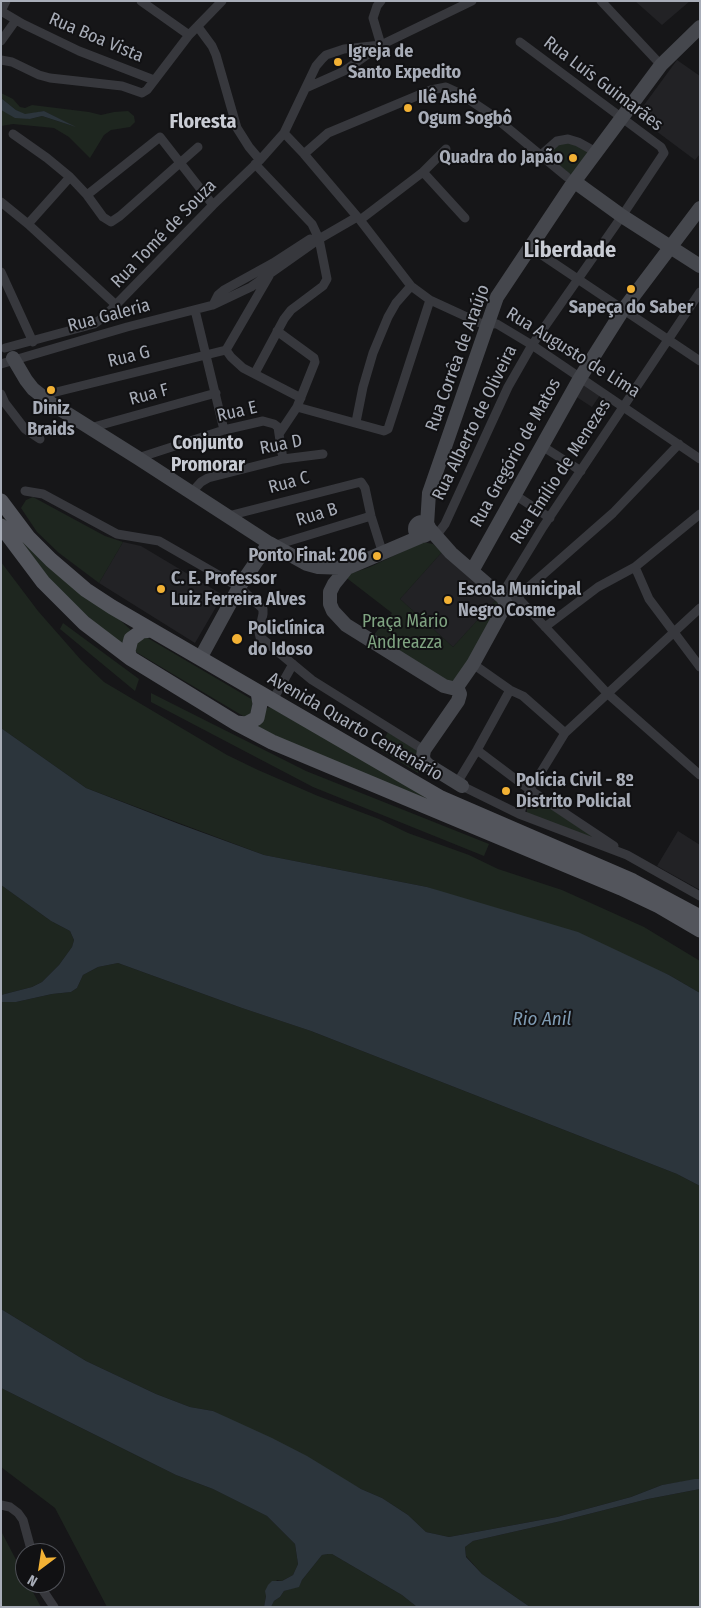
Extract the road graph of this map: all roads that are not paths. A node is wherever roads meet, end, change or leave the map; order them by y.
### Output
1 (6, 1) edge
2 (141, 1) edge
3 (222, 1) edge
4 (381, 1) edge
5 (472, 1) edge
6 (601, 1) edge
7 (1, 11) edge
8 (16, 20) junction
9 (198, 28) junction
10 (698, 30) edge
11 (190, 35) junction
12 (1, 41) edge
13 (520, 42) dead end
14 (381, 45) junction
15 (1, 60) edge
16 (661, 65) junction
17 (154, 80) junction
18 (306, 88) junction
19 (621, 118) junction
20 (284, 133) junction
21 (13, 134) dead end
22 (198, 147) dead end
23 (446, 149) dead end
24 (596, 152) junction
25 (664, 153) joint
26 (304, 154) junction
27 (540, 154) junction
28 (181, 162) junction
29 (258, 162) junction
30 (423, 172) junction
31 (70, 177) junction
32 (571, 179) junction
33 (87, 195) junction
34 (1, 202) edge
35 (213, 205) junction
36 (700, 208) edge
37 (622, 216) junction
38 (359, 218) junction
39 (465, 218) dead end
40 (28, 224) junction
41 (318, 237) junction
42 (530, 247) junction
43 (671, 248) junction
44 (700, 266) edge
45 (1, 272) edge
46 (271, 274) junction
47 (577, 280) junction
48 (411, 286) junction
49 (700, 292) edge
50 (430, 300) junction
51 (213, 305) junction
52 (116, 306) junction
53 (195, 310) junction
54 (623, 310) junction
55 (488, 324) junction
56 (277, 332) junction
57 (668, 339) junction
58 (33, 342) junction
59 (532, 345) junction
60 (226, 350) junction
61 (7, 353) edge
62 (206, 354) junction
63 (700, 361) edge
64 (255, 373) junction
65 (580, 378) junction
66 (216, 393) junction
67 (1, 394) edge
68 (40, 396) junction
69 (299, 403) junction
70 (623, 406) junction
71 (356, 422) junction
72 (90, 428) junction
73 (224, 430) junction
74 (279, 434) junction
75 (40, 439) dead end
76 (679, 444) junction
77 (542, 446) junction
78 (323, 454) dead end
79 (138, 458) junction
80 (283, 459) junction
81 (700, 459) edge
82 (581, 471) junction
83 (25, 491) dead end
84 (192, 492) junction
85 (515, 494) junction
86 (1, 501) edge
87 (700, 514) edge
88 (228, 516) junction
89 (370, 516) junction
90 (550, 518) junction
91 (1, 526) edge
92 (425, 531) junction
93 (271, 544) junction
94 (383, 554) junction
95 (635, 567) junction
96 (347, 568) junction
97 (472, 571) junction
98 (239, 587) junction
99 (518, 598) junction
100 (503, 601) junction
101 (698, 613) edge
102 (545, 627) junction
103 (151, 630) junction
104 (674, 631) junction
105 (198, 657) junction
106 (130, 658) junction
107 (293, 664) junction
108 (473, 664) junction
109 (700, 667) edge
110 (451, 686) junction
111 (510, 690) junction
112 (607, 692) junction
113 (264, 696) junction
114 (236, 723) junction
115 (565, 733) junction
116 (424, 750) junction
117 (478, 750) junction
118 (700, 775) edge
119 (459, 784) junction
120 (530, 790) junction
121 (449, 802) junction
122 (470, 812) junction
123 (519, 814) junction
124 (627, 855) junction
125 (700, 896) edge
126 (700, 917) edge
127 (700, 930) edge
128 (1, 1505) edge
129 (29, 1543) edge
130 (45, 1593) edge
131 (54, 1607) edge

1 - 7 street
2 - 11 street
3 - 9 street
4 - 14 street
5 - 14 street, Rua Tomé de Souza
6 - 16 street
7 - 8 street, Rua Boa Vista
8 - 12 street
8 - 17 street, Rua Boa Vista
9 - 11 street
9 - 29 street
10 - 16 street, Rua Corrêa de Araújo
11 - 17 street
13 - 19 street, Rua Luís Guimarães
14 - 18 street, Rua Tomé de Souza
14 - 18 street, Rua Tomé de Souza
15 - 17 street
16 - 19 street, Rua Corrêa de Araújo
18 - 20 street, Rua Tomé de Souza
19 - 24 street, Rua Corrêa de Araújo
19 - 25 street, Rua Luís Guimarães
20 - 26 street, Rua Augusto de Lima
20 - 29 street, Rua Tomé de Souza
21 - 31 street
22 - 28 street
23 - 30 street, Rua Galeria
24 - 27 street
24 - 32 street, Rua Corrêa de Araújo
25 - 37 street, Rua Alberto de Oliveira
26 - 27 street
26 - 38 street, Rua Augusto de Lima
27 - 32 street
28 - 33 street
28 - 33 street
28 - 35 street
29 - 35 street, Rua Tomé de Souza
29 - 41 street
30 - 38 street, Rua Galeria
30 - 39 street
31 - 33 street
31 - 40 street
32 - 37 street
32 - 42 street, Rua Corrêa de Araújo
34 - 40 street
35 - 52 street, Rua Tomé de Souza
36 - 43 street, Rua Gregório de Matos
37 - 43 street
37 - 47 street, Rua Alberto de Oliveira
38 - 41 street, Rua Galeria
38 - 48 street, Rua Augusto de Lima
40 - 52 street
41 - 46 street, Rua Galeria
41 - 51 street, Rua Galeria
41 - 56 street
42 - 47 street
42 - 55 street, Rua Corrêa de Araújo
43 - 44 street
43 - 54 street, Rua Gregório de Matos
45 - 58 street
46 - 51 street, Rua Galeria
46 - 60 street
47 - 54 street
47 - 59 street, Rua Alberto de Oliveira
48 - 50 street, Rua Augusto de Lima
48 - 71 street
49 - 57 street, Rua Emílio de Menezes
50 - 55 street, Rua Augusto de Lima
50 - 71 street
51 - 53 street, Rua Galeria
52 - 58 street, Rua Tomé de Souza
53 - 61 street, Rua Galeria
53 - 62 street
54 - 57 street
54 - 65 street, Rua Gregório de Matos
55 - 59 street, Rua Augusto de Lima
55 - 92 street, Rua Corrêa de Araújo
56 - 64 street
56 - 69 street
57 - 63 street
57 - 70 street, Rua Emílio de Menezes
58 - 61 street, Rua Tomé de Souza
59 - 65 street, Rua Augusto de Lima
59 - 92 street, Rua Alberto de Oliveira
60 - 62 street, Rua G
60 - 64 street
61 - 68 street
62 - 66 street
62 - 68 street, Rua G
64 - 69 street
65 - 70 street, Rua Augusto de Lima
65 - 77 street, Rua Gregório de Matos
66 - 72 street, Rua F
66 - 73 street
67 - 75 street
68 - 72 street
69 - 71 street
69 - 74 street
70 - 76 street, Rua Augusto de Lima
70 - 82 street, Rua Emílio de Menezes
72 - 79 street
73 - 74 street, Rua E
73 - 79 street, Rua E
74 - 80 street
76 - 81 street, Rua Augusto de Lima
76 - 99 street
77 - 82 street
77 - 85 street, Rua Gregório de Matos
78 - 80 street, Rua D
79 - 84 street
80 - 84 street, Rua D
82 - 90 street, Rua Emílio de Menezes
83 - 98 street
84 - 88 street
85 - 90 street
85 - 97 street, Rua Gregório de Matos
86 - 103 main road, Avenida Quarto Centenário
87 - 95 street
88 - 89 street, Rua C
88 - 93 street
89 - 93 street, Rua B
89 - 94 street
90 - 100 street, Rua Emílio de Menezes
91 - 106 main road, Avenida Quarto Centenário
92 - 94 street
92 - 97 street
93 - 96 street
93 - 98 street
94 - 96 street
95 - 102 street
95 - 104 street
96 - 110 street
97 - 100 street
98 - 105 street
98 - 107 street
99 - 100 street
99 - 102 street
100 - 108 street
101 - 104 street
102 - 112 street
103 - 105 main road, Avenida Quarto Centenário
103 - 106 main road
104 - 109 street
104 - 112 street
105 - 113 main road, Avenida Quarto Centenário
106 - 114 main road, Avenida Quarto Centenário
107 - 113 street
107 - 116 street
108 - 110 street
108 - 111 street
110 - 116 street
111 - 115 street
111 - 117 street
112 - 115 street
112 - 118 street
113 - 114 main road
113 - 121 main road, Avenida Quarto Centenário
114 - 127 main road, Avenida Quarto Centenário
115 - 120 street
116 - 119 street
117 - 119 street
117 - 120 street
119 - 121 street
119 - 122 street
119 - 123 street
120 - 123 street
120 - 124 street
121 - 122 main road, Avenida Quarto Centenário
122 - 126 main road, Avenida Quarto Centenário
123 - 124 street
124 - 125 street
128 - 129 street
130 - 131 street

